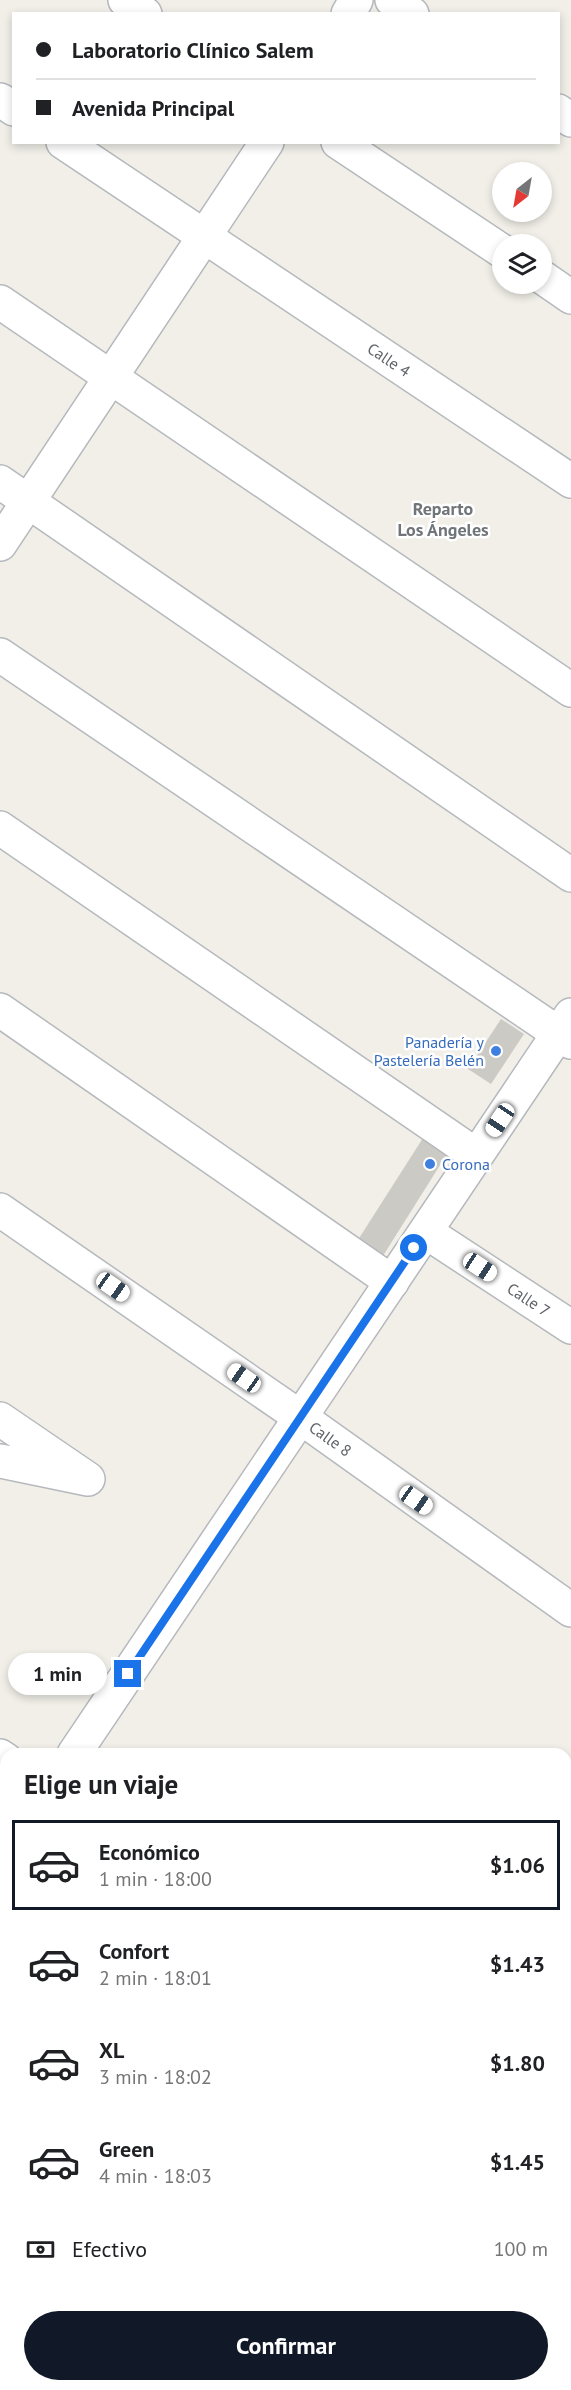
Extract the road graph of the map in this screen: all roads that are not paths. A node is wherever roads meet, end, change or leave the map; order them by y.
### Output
1 (125, 0) edge
2 (392, 0) edge
3 (142, 12) edge
4 (409, 12) edge
5 (66, 144) edge
6 (266, 144) edge
7 (341, 144) edge
8 (206, 237) junction
9 (492, 244) edge
10 (552, 284) edge
11 (571, 297) edge
12 (0, 302) edge
13 (111, 377) junction
14 (0, 482) edge
15 (571, 482) edge
16 (28, 501) junction
17 (0, 544) edge
18 (0, 655) edge
19 (571, 690) edge
20 (0, 828) edge
21 (571, 875) edge
22 (0, 1010) edge
23 (567, 1030) edge
24 (476, 1155) junction
25 (0, 1210) edge
26 (426, 1232) junction
27 (392, 1282) junction
28 (571, 1327) edge
29 (300, 1417) junction
30 (0, 1419) edge
31 (0, 1461) edge
32 (571, 1610) edge
33 (78, 1748) edge

1 - 3 street
2 - 4 street
5 - 8 street, Calle 4
6 - 8 street
7 - 9 street
8 - 13 street
8 - 15 street, Calle 4
10 - 11 street
12 - 13 street
13 - 16 street
13 - 19 street
14 - 16 street
16 - 17 street
16 - 21 street
18 - 23 street
20 - 24 street
22 - 27 street
23 - 24 street
24 - 26 street
25 - 29 street, Calle 8
26 - 27 street
26 - 28 street, Calle 7
27 - 29 street
29 - 32 street, Calle 8
29 - 33 street
30 - 31 street

